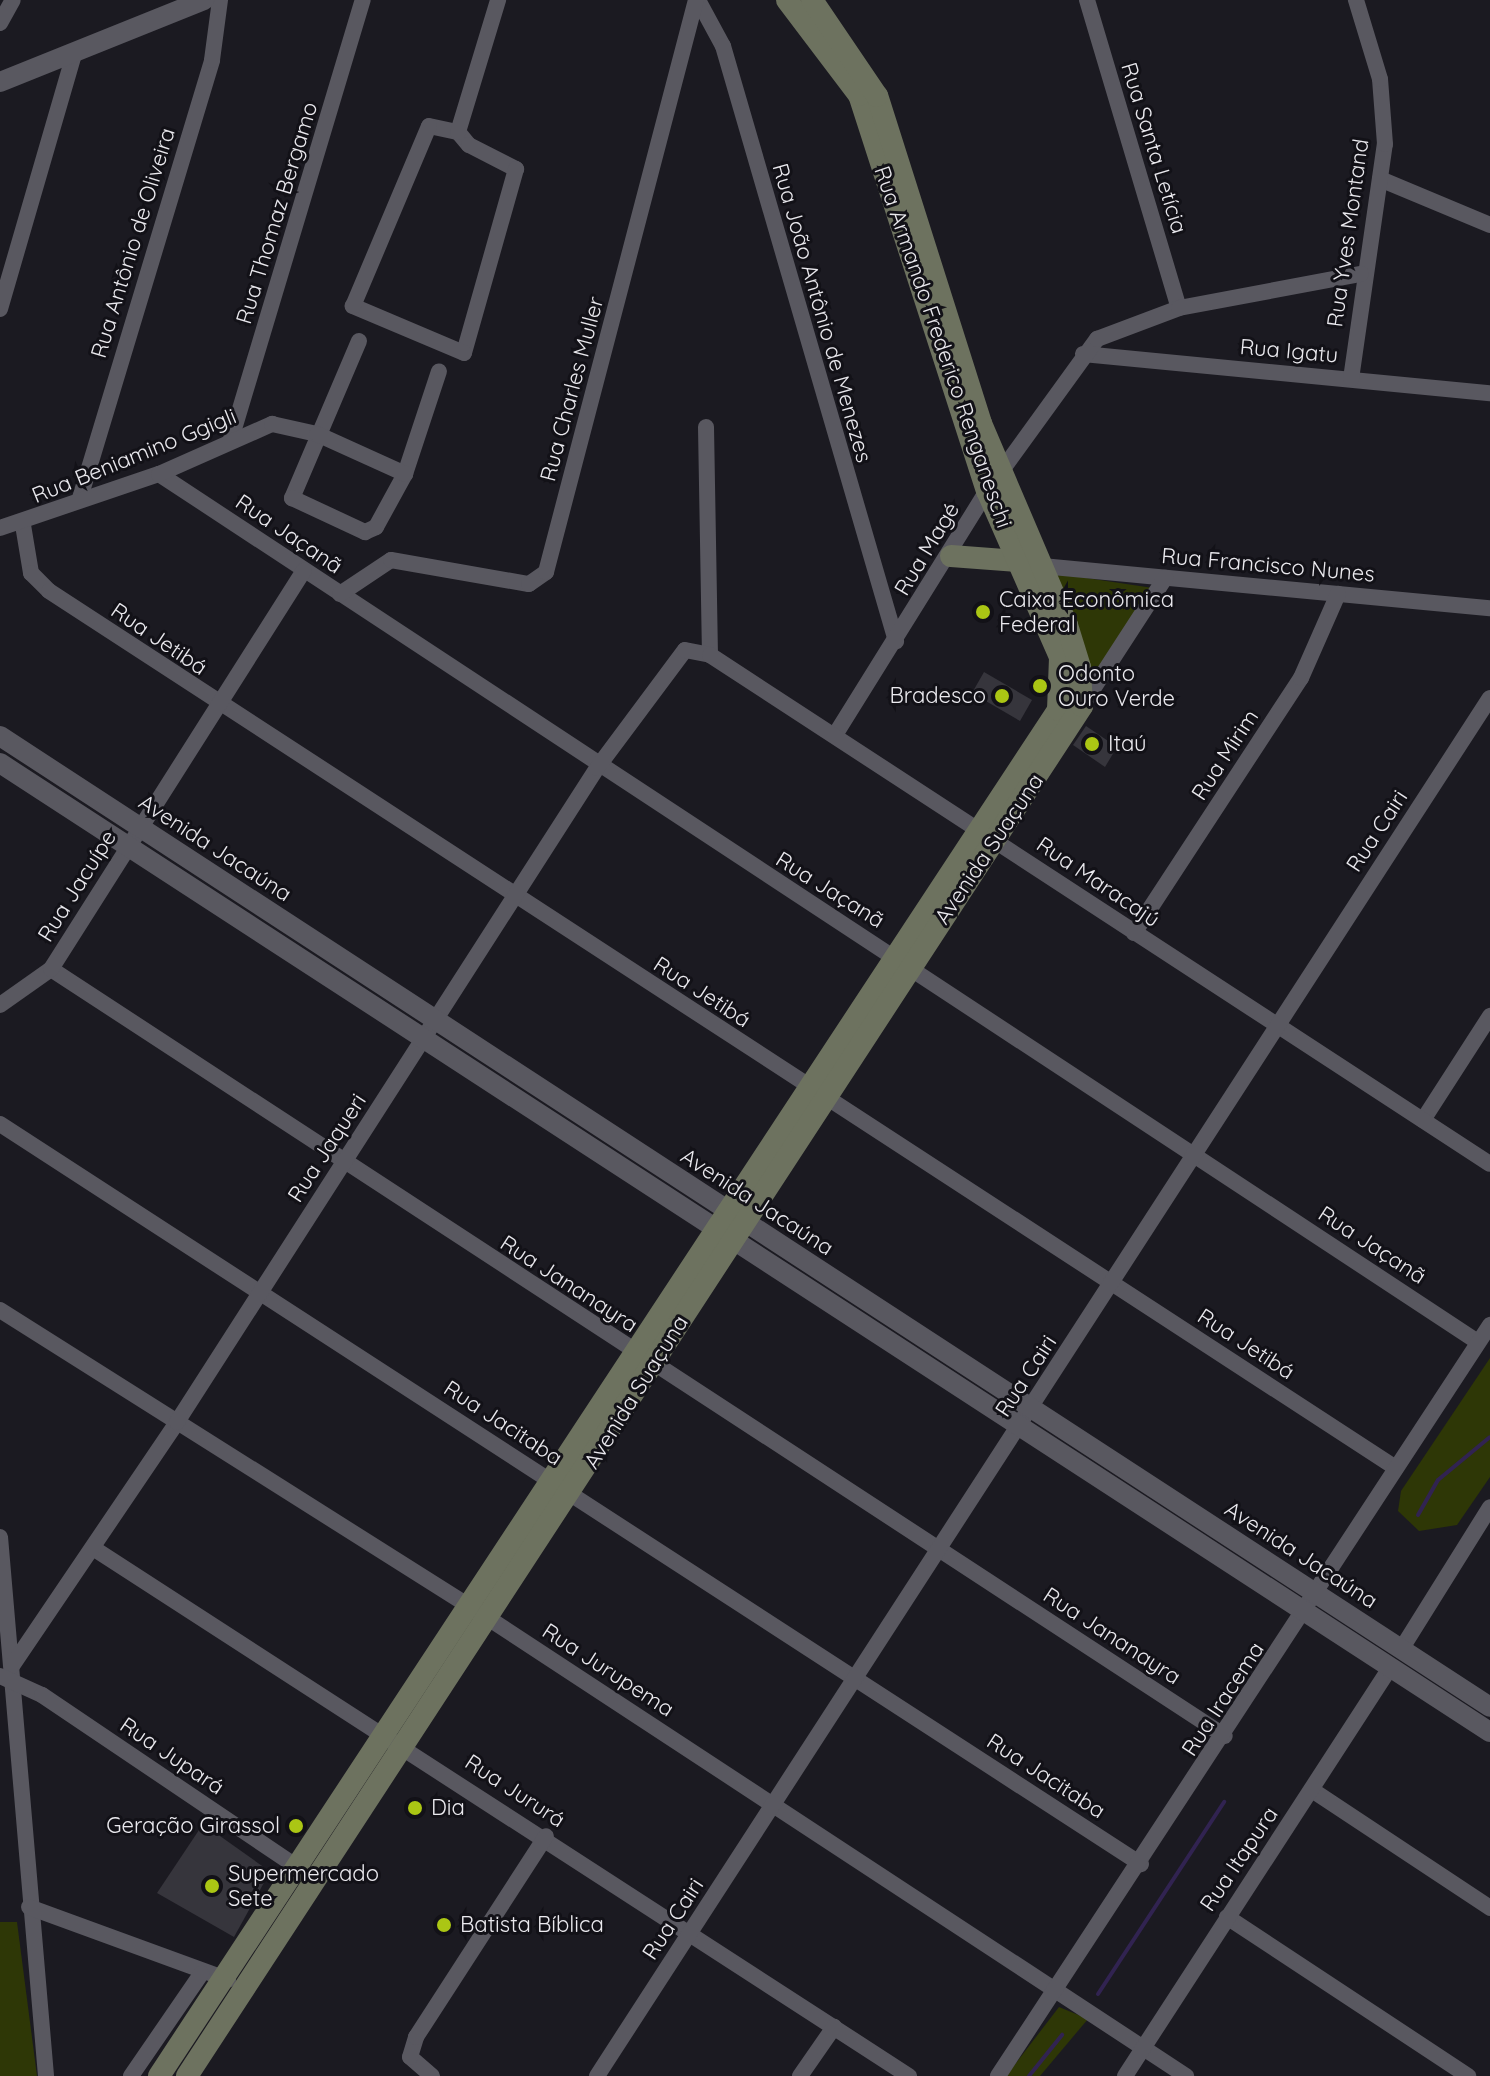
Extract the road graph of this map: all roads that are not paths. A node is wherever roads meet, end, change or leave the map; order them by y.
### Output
1 (13, 0) edge
2 (204, 0) edge
3 (220, 0) edge
4 (363, 0) edge
5 (498, 0) edge
6 (697, 0) edge
7 (787, 0) edge
8 (812, 0) edge
9 (1087, 0) edge
10 (1356, 0) edge
11 (0, 23) edge
12 (74, 55) junction
13 (0, 82) edge
14 (458, 132) junction
15 (1380, 179) junction
16 (1490, 225) edge
17 (1361, 274) junction
18 (1179, 308) junction
19 (0, 309) edge
20 (359, 341) dead end
21 (1083, 354) junction
22 (439, 371) dead end
23 (1351, 379) junction
24 (1490, 393) edge
25 (706, 427) dead end
26 (317, 434) junction
27 (231, 439) junction
28 (159, 474) junction
29 (405, 474) junction
30 (994, 482) junction
31 (80, 498) junction
32 (23, 525) junction
33 (0, 528) edge
34 (951, 556) junction
35 (1018, 561) junction
36 (1042, 566) junction
37 (304, 571) junction
38 (1165, 578) junction
39 (340, 594) junction
40 (1338, 594) junction
41 (1490, 608) edge
42 (896, 641) junction
43 (677, 653) joint
44 (710, 655) junction
45 (1490, 698) edge
46 (217, 704) junction
47 (1082, 706) junction
48 (1058, 710) joint
49 (835, 735) junction
50 (0, 736) edge
51 (0, 763) edge
52 (597, 768) junction
53 (988, 835) junction
54 (133, 837) junction
55 (516, 897) junction
56 (1134, 933) junction
57 (901, 962) junction
58 (51, 969) junction
59 (0, 1005) edge
60 (1490, 1016) edge
61 (436, 1020) junction
62 (1276, 1026) junction
63 (423, 1039) junction
64 (818, 1094) junction
65 (1423, 1120) junction
66 (0, 1124) edge
67 (1194, 1154) junction
68 (344, 1162) junction
69 (1490, 1164) edge
70 (730, 1226) junction
71 (1112, 1283) junction
72 (261, 1291) junction
73 (0, 1310) edge
74 (1490, 1325) edge
75 (1484, 1339) edge
76 (644, 1360) junction
77 (1026, 1416) junction
78 (177, 1422) junction
79 (1396, 1468) junction
80 (552, 1481) junction
81 (572, 1494) junction
82 (1487, 1518) edge
83 (0, 1537) edge
84 (93, 1548) junction
85 (940, 1550) junction
86 (1312, 1604) junction
87 (479, 1612) junction
88 (1402, 1648) junction
89 (1391, 1667) junction
90 (9, 1674) edge
91 (858, 1679) junction
92 (1490, 1707) edge
93 (1490, 1732) edge
94 (1225, 1736) junction
95 (395, 1741) junction
96 (1312, 1790) junction
97 (773, 1805) junction
98 (546, 1836) junction
99 (1141, 1864) junction
100 (307, 1874) junction
101 (29, 1907) junction
102 (1490, 1908) edge
103 (1227, 1917) junction
104 (691, 1933) junction
105 (201, 1974) junction
106 (228, 1980) junction
107 (1057, 1994) junction
108 (834, 2027) junction
109 (1143, 2048) junction
110 (46, 2076) edge
111 (131, 2076) edge
112 (159, 2076) edge
113 (187, 2076) edge
114 (432, 2076) edge
115 (597, 2076) edge
116 (800, 2076) edge
117 (909, 2076) edge
118 (998, 2076) edge
119 (1125, 2076) edge
120 (1186, 2076) edge
121 (1468, 2076) edge

1 - 11 street
2 - 12 street
3 - 31 street, Rua Antônio de Oliveira
4 - 27 street, Rua Thomaz Bergamo
5 - 14 street
6 - 39 street, Rua Charles Muller
6 - 42 street, Rua João Antônio de Menezes
7 - 30 main road, Rua Armando Frederico Renganeschi
8 - 30 main road, Rua Armando Frederico Renganeschi
9 - 18 street, Rua Santa Letícia
10 - 15 street, Rua Yves Montand
12 - 13 street
12 - 19 street
14 - 14 street
15 - 16 street
15 - 17 street, Rua Yves Montand
17 - 18 street, Rua Magé
17 - 23 street, Rua Yves Montand
18 - 21 street, Rua Magé
20 - 26 street
21 - 23 street, Rua Igatu
21 - 30 street, Rua Magé
22 - 29 street
23 - 24 street, Rua Igatu
25 - 44 street
26 - 27 street, Rua Beniamino Ggigli
26 - 29 street
26 - 29 street
27 - 28 street, Rua Beniamino Ggigli
28 - 31 street, Rua Beniamino Ggigli
28 - 37 street, Rua Jaçanã
30 - 34 street, Rua Magé
30 - 35 main road, Rua Armando Frederico Renganeschi
30 - 36 main road, Rua Armando Frederico Renganeschi
31 - 32 street, Rua Beniamino Ggigli
32 - 33 street, Rua Beniamino Ggigli
32 - 46 street, Rua Jetibá
34 - 35 main road
34 - 42 street, Rua Magé
35 - 48 main road, Rua Armando Frederico Renganeschi
36 - 38 street, Rua Francisco Nunes
36 - 47 main road, Rua Armando Frederico Renganeschi
37 - 39 street, Rua Jaçanã
37 - 46 street, Rua Jacuípe
38 - 40 street, Rua Francisco Nunes
38 - 47 street
39 - 52 street, Rua Jaçanã
40 - 41 street, Rua Francisco Nunes
40 - 56 street, Rua Mirim
42 - 49 street, Rua Magé
43 - 44 street, Rua Maracajú
43 - 52 street, Rua Jaqueri
44 - 49 street, Rua Maracajú
45 - 62 street, Rua Cairi
46 - 54 street, Rua Jacuípe
46 - 55 street, Rua Jetibá
47 - 53 main road, Avenida Suaçuna
48 - 53 main road, Avenida Suaçuna
49 - 53 street, Rua Maracajú
50 - 54 street, Avenida Jacaúna
51 - 54 street, Avenida Jacaúna
52 - 55 street, Rua Jaqueri
52 - 57 street, Rua Jaçanã
53 - 56 street, Rua Maracajú
53 - 57 main road, Avenida Suaçuna
54 - 58 street, Rua Jacuípe
54 - 61 street, Avenida Jacaúna
54 - 63 street, Avenida Jacaúna
55 - 61 street, Rua Jaqueri
55 - 64 street, Rua Jetibá
56 - 62 street, Rua Maracajú
57 - 64 main road, Avenida Suaçuna
57 - 67 street, Rua Jaçanã
58 - 59 street, Rua Jacuípe
58 - 68 street, Rua Jananayra
60 - 65 street
61 - 63 street, Rua Jaqueri
61 - 70 street, Avenida Jacaúna
62 - 65 street, Rua Maracajú
62 - 67 street, Rua Cairi
63 - 68 street, Rua Jaqueri
63 - 70 street, Avenida Jacaúna
64 - 70 main road, Avenida Suaçuna
64 - 71 street, Rua Jetibá
65 - 69 street, Rua Maracajú
66 - 72 street, Rua Jacitaba
67 - 71 street, Rua Cairi
67 - 75 street, Rua Jaçanã
68 - 72 street, Rua Jaqueri
68 - 76 street, Rua Jananayra
70 - 76 main road, Avenida Suaçuna
70 - 77 street, Avenida Jacaúna
71 - 77 street, Rua Cairi
71 - 79 street, Rua Jetibá
72 - 78 street, Rua Jaqueri
72 - 80 street, Rua Jacitaba
73 - 78 street, Rua Jurupema
74 - 75 street, Rua Iracema
75 - 79 street, Rua Iracema
76 - 80 main road, Avenida Suaçuna
76 - 81 main road, Avenida Suaçuna
76 - 85 street, Rua Jananayra
77 - 85 street, Rua Cairi
77 - 86 street, Avenida Jacaúna
78 - 84 street, Rua Jaqueri
78 - 87 street, Rua Jurupema
79 - 86 street, Rua Iracema
80 - 81 street, Rua Jacitaba
80 - 87 main road, Avenida Suaçuna
81 - 87 main road, Avenida Suaçuna
81 - 91 street, Rua Jacitaba
82 - 88 street
83 - 90 street
84 - 90 street, Rua Jaqueri
84 - 95 street, Rua Jururá
85 - 91 street, Rua Cairi
85 - 94 street, Rua Jananayra
86 - 88 street, Avenida Jacaúna
86 - 89 street, Avenida Jacaúna
86 - 94 street, Rua Iracema
87 - 95 main road, Avenida Suaçuna
87 - 97 street, Rua Jurupema
88 - 92 street, Avenida Jacaúna
89 - 93 street, Avenida Jacaúna
89 - 96 street, Rua Itapura
90 - 100 street, Rua Jupará
90 - 101 street
91 - 97 street, Rua Cairi
91 - 99 street, Rua Jacitaba
94 - 99 street, Rua Iracema
95 - 98 street, Rua Jururá
95 - 100 main road, Avenida Suaçuna
96 - 102 street
96 - 103 street, Rua Itapura
97 - 104 street, Rua Cairi
97 - 107 street, Rua Jurupema
98 - 104 street, Rua Jururá
98 - 114 street
99 - 107 street, Rua Iracema
100 - 106 main road, Avenida Suaçuna
100 - 113 main road, Avenida Suaçuna
101 - 105 street
101 - 110 street
103 - 109 street, Rua Itapura
103 - 121 street
104 - 108 street, Rua Jururá
104 - 115 street, Rua Cairi
105 - 106 street
105 - 111 street
106 - 112 main road, Avenida Suaçuna
107 - 109 street, Rua Jurupema
107 - 118 street, Rua Iracema
108 - 116 street
108 - 117 street, Rua Jururá
109 - 119 street, Rua Itapura
109 - 120 street, Rua Jurupema

